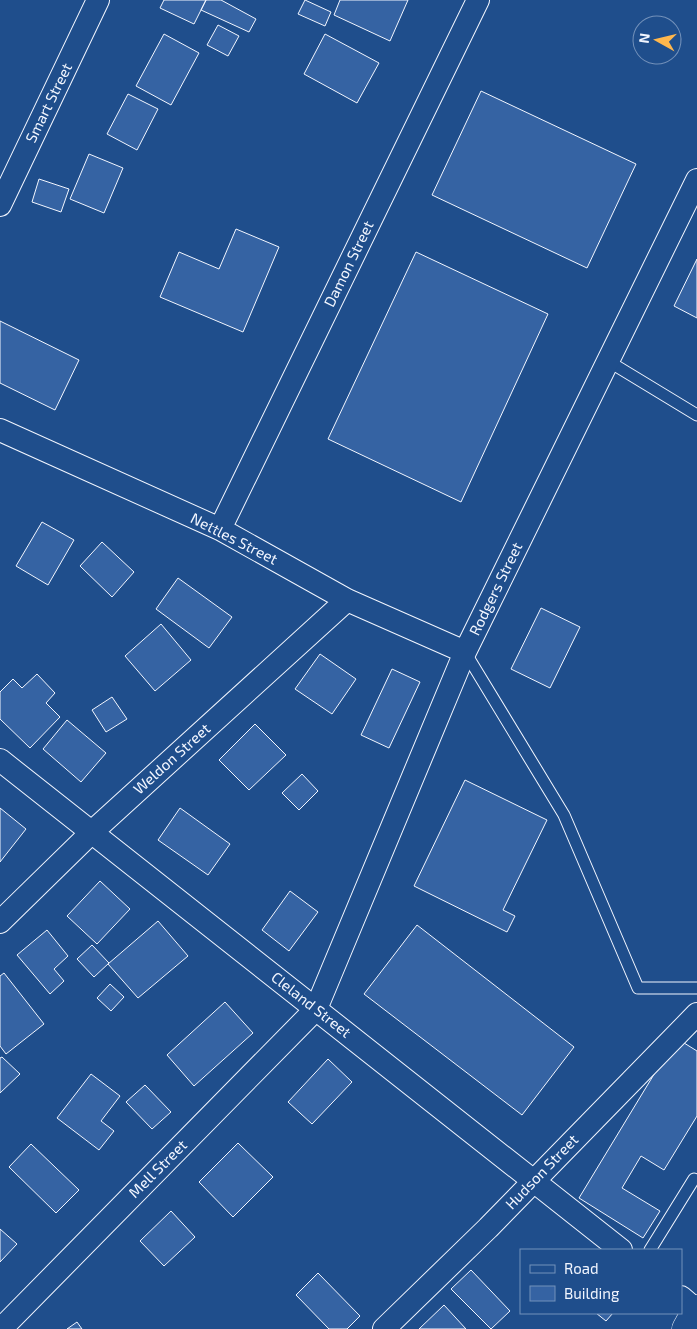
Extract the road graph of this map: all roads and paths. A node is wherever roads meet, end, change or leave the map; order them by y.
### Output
1 (98, 0) edge
2 (478, 0) edge
3 (697, 180) edge
4 (0, 205) edge
5 (608, 361) junction
6 (697, 415) edge
7 (0, 430) edge
8 (220, 529) junction
9 (347, 600) junction
10 (465, 652) junction
11 (0, 760) edge
12 (92, 832) junction
13 (0, 922) edge
14 (697, 988) edge
15 (316, 1009) junction
16 (697, 1014) edge
17 (696, 1178) edge
18 (533, 1180) junction
19 (620, 1249) edge
20 (651, 1249) edge
21 (682, 1298) edge
22 (697, 1309) edge
23 (1, 1329) edge
24 (384, 1329) edge
25 (686, 1329) edge

1 - 4 street, Smart Street
2 - 8 street, Damon Street
3 - 5 street, Rodgers Street
5 - 6 lane
5 - 10 street, Rodgers Street
7 - 8 street, Nettles Street
8 - 9 street, Nettles Street
9 - 10 street, Nettles Street
9 - 12 street, Weldon Street
10 - 14 lane
10 - 15 street, Rodgers Street
11 - 12 street, Cleland Street
12 - 13 street, Weldon Street
12 - 15 street, Cleland Street
15 - 18 street, Cleland Street
15 - 23 street, Mell Street
16 - 18 street, Hudson Street
17 - 20 lane
18 - 19 street, Cleland Street
18 - 24 street, Hudson Street
21 - 22 street
22 - 25 main road

